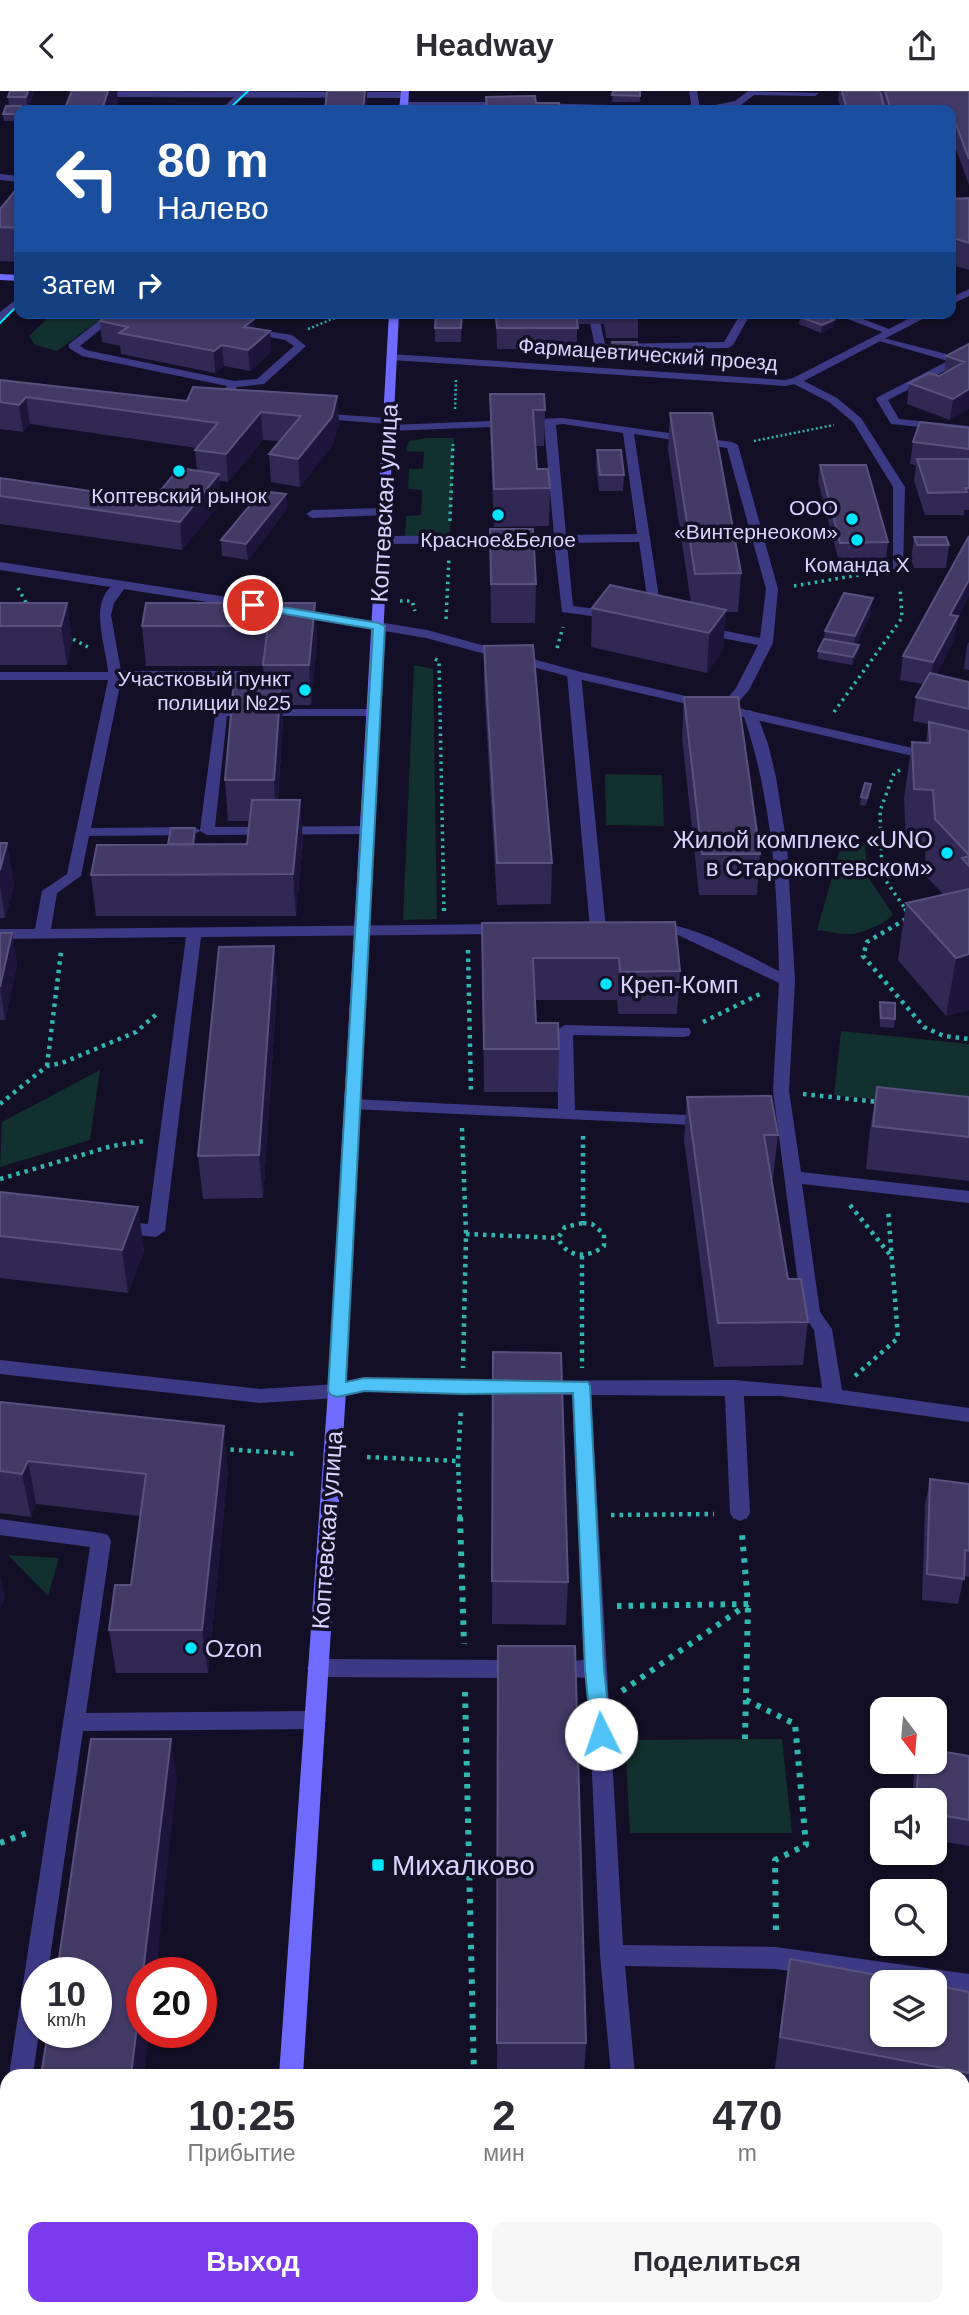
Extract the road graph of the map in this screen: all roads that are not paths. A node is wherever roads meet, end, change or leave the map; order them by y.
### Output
1 (814, 92) edge
2 (243, 93) edge
3 (74, 96) edge
4 (314, 96) edge
5 (404, 100) edge
6 (540, 105) edge
7 (727, 105) edge
8 (817, 105) dead end
9 (14, 305) edge
10 (0, 319) edge
11 (109, 319) edge
12 (394, 319) edge
13 (594, 319) edge
14 (743, 319) edge
15 (854, 319) edge
16 (917, 319) edge
17 (237, 328) edge
18 (892, 332) junction
19 (880, 338) junction
20 (391, 357) junction
21 (964, 360) edge
22 (796, 381) junction
23 (234, 384) junction
24 (201, 407) edge
25 (214, 408) junction
26 (227, 409) edge
27 (296, 415) edge
28 (389, 424) junction
29 (550, 424) junction
30 (969, 429) edge
31 (628, 430) junction
32 (383, 512) junction
33 (312, 514) dead end
34 (644, 538) junction
35 (560, 539) junction
36 (382, 540) junction
37 (0, 566) edge
38 (899, 569) road end
39 (121, 585) junction
40 (379, 626) junction
41 (693, 628) edge
42 (766, 643) junction
43 (574, 674) junction
44 (0, 676) edge
45 (115, 676) junction
46 (725, 709) junction
47 (236, 713) junction
48 (374, 713) junction
49 (750, 714) junction
50 (921, 754) junction
51 (969, 765) edge
52 (908, 771) road end
53 (368, 830) junction
54 (207, 831) junction
55 (83, 832) junction
56 (361, 929) junction
57 (520, 929) edge
58 (599, 929) edge
59 (640, 929) edge
60 (194, 932) junction
61 (0, 934) edge
62 (42, 934) junction
63 (787, 981) junction
64 (682, 1032) road end
65 (352, 1104) junction
66 (575, 1115) junction
67 (731, 1123) edge
68 (792, 1177) junction
69 (969, 1197) edge
70 (104, 1226) edge
71 (0, 1367) edge
72 (582, 1386) junction
73 (734, 1387) junction
74 (337, 1391) junction
75 (833, 1395) junction
76 (969, 1415) edge
77 (740, 1513) road end
78 (0, 1527) edge
79 (318, 1668) junction
80 (595, 1669) junction
81 (315, 1720) junction
82 (74, 1722) junction
83 (612, 1955) junction
84 (969, 1985) edge
85 (22, 2069) edge
86 (291, 2069) edge
87 (622, 2069) edge

1 - 7 street
1 - 8 street
2 - 3 street
2 - 4 street
4 - 5 street
5 - 6 street
9 - 10 street
11 - 23 street
12 - 20 street, Коптевская улица
13 - 14 street
15 - 18 street
16 - 18 street, Фармацевтический проезд
17 - 23 street
18 - 19 street, Фармацевтический проезд
19 - 21 street
19 - 22 street, Фармацевтический проезд
20 - 22 street, Фармацевтический проезд
20 - 28 street, Коптевская улица
21 - 30 street
22 - 38 street
23 - 25 street
24 - 25 street
25 - 26 street
27 - 28 street
28 - 29 street
28 - 32 street, Коптевская улица
29 - 31 street
29 - 35 street
31 - 34 street
31 - 42 street
32 - 33 street
32 - 36 street, Коптевская улица
34 - 35 street
34 - 35 street
35 - 36 street
36 - 40 street, Коптевская улица
37 - 39 street
39 - 40 street
39 - 45 street
40 - 43 street
40 - 48 street, Коптевская улица
41 - 42 street
42 - 46 street
43 - 46 street
43 - 58 street
44 - 45 street
45 - 47 street
45 - 55 street
46 - 49 street
47 - 48 street
47 - 54 street
48 - 53 street, Коптевская улица
49 - 50 street
49 - 63 street
50 - 51 street
50 - 52 street
53 - 54 street
53 - 56 street, Коптевская улица
54 - 55 street
55 - 62 street
56 - 57 street
56 - 60 street
56 - 65 street, Коптевская улица
59 - 63 street
60 - 62 street
60 - 70 street
61 - 62 street
63 - 68 street
64 - 66 street
65 - 66 street
65 - 74 street, Коптевская улица
66 - 67 street
68 - 69 street
68 - 75 street
71 - 74 street
72 - 73 street
72 - 74 street
72 - 80 street
73 - 75 street
73 - 77 street
74 - 79 street, Коптевская улица
75 - 76 street
78 - 82 street
79 - 80 street
79 - 81 street, Коптевская улица
80 - 83 street
81 - 82 street
81 - 86 street, Коптевская улица
82 - 85 street
83 - 84 street
83 - 87 street

